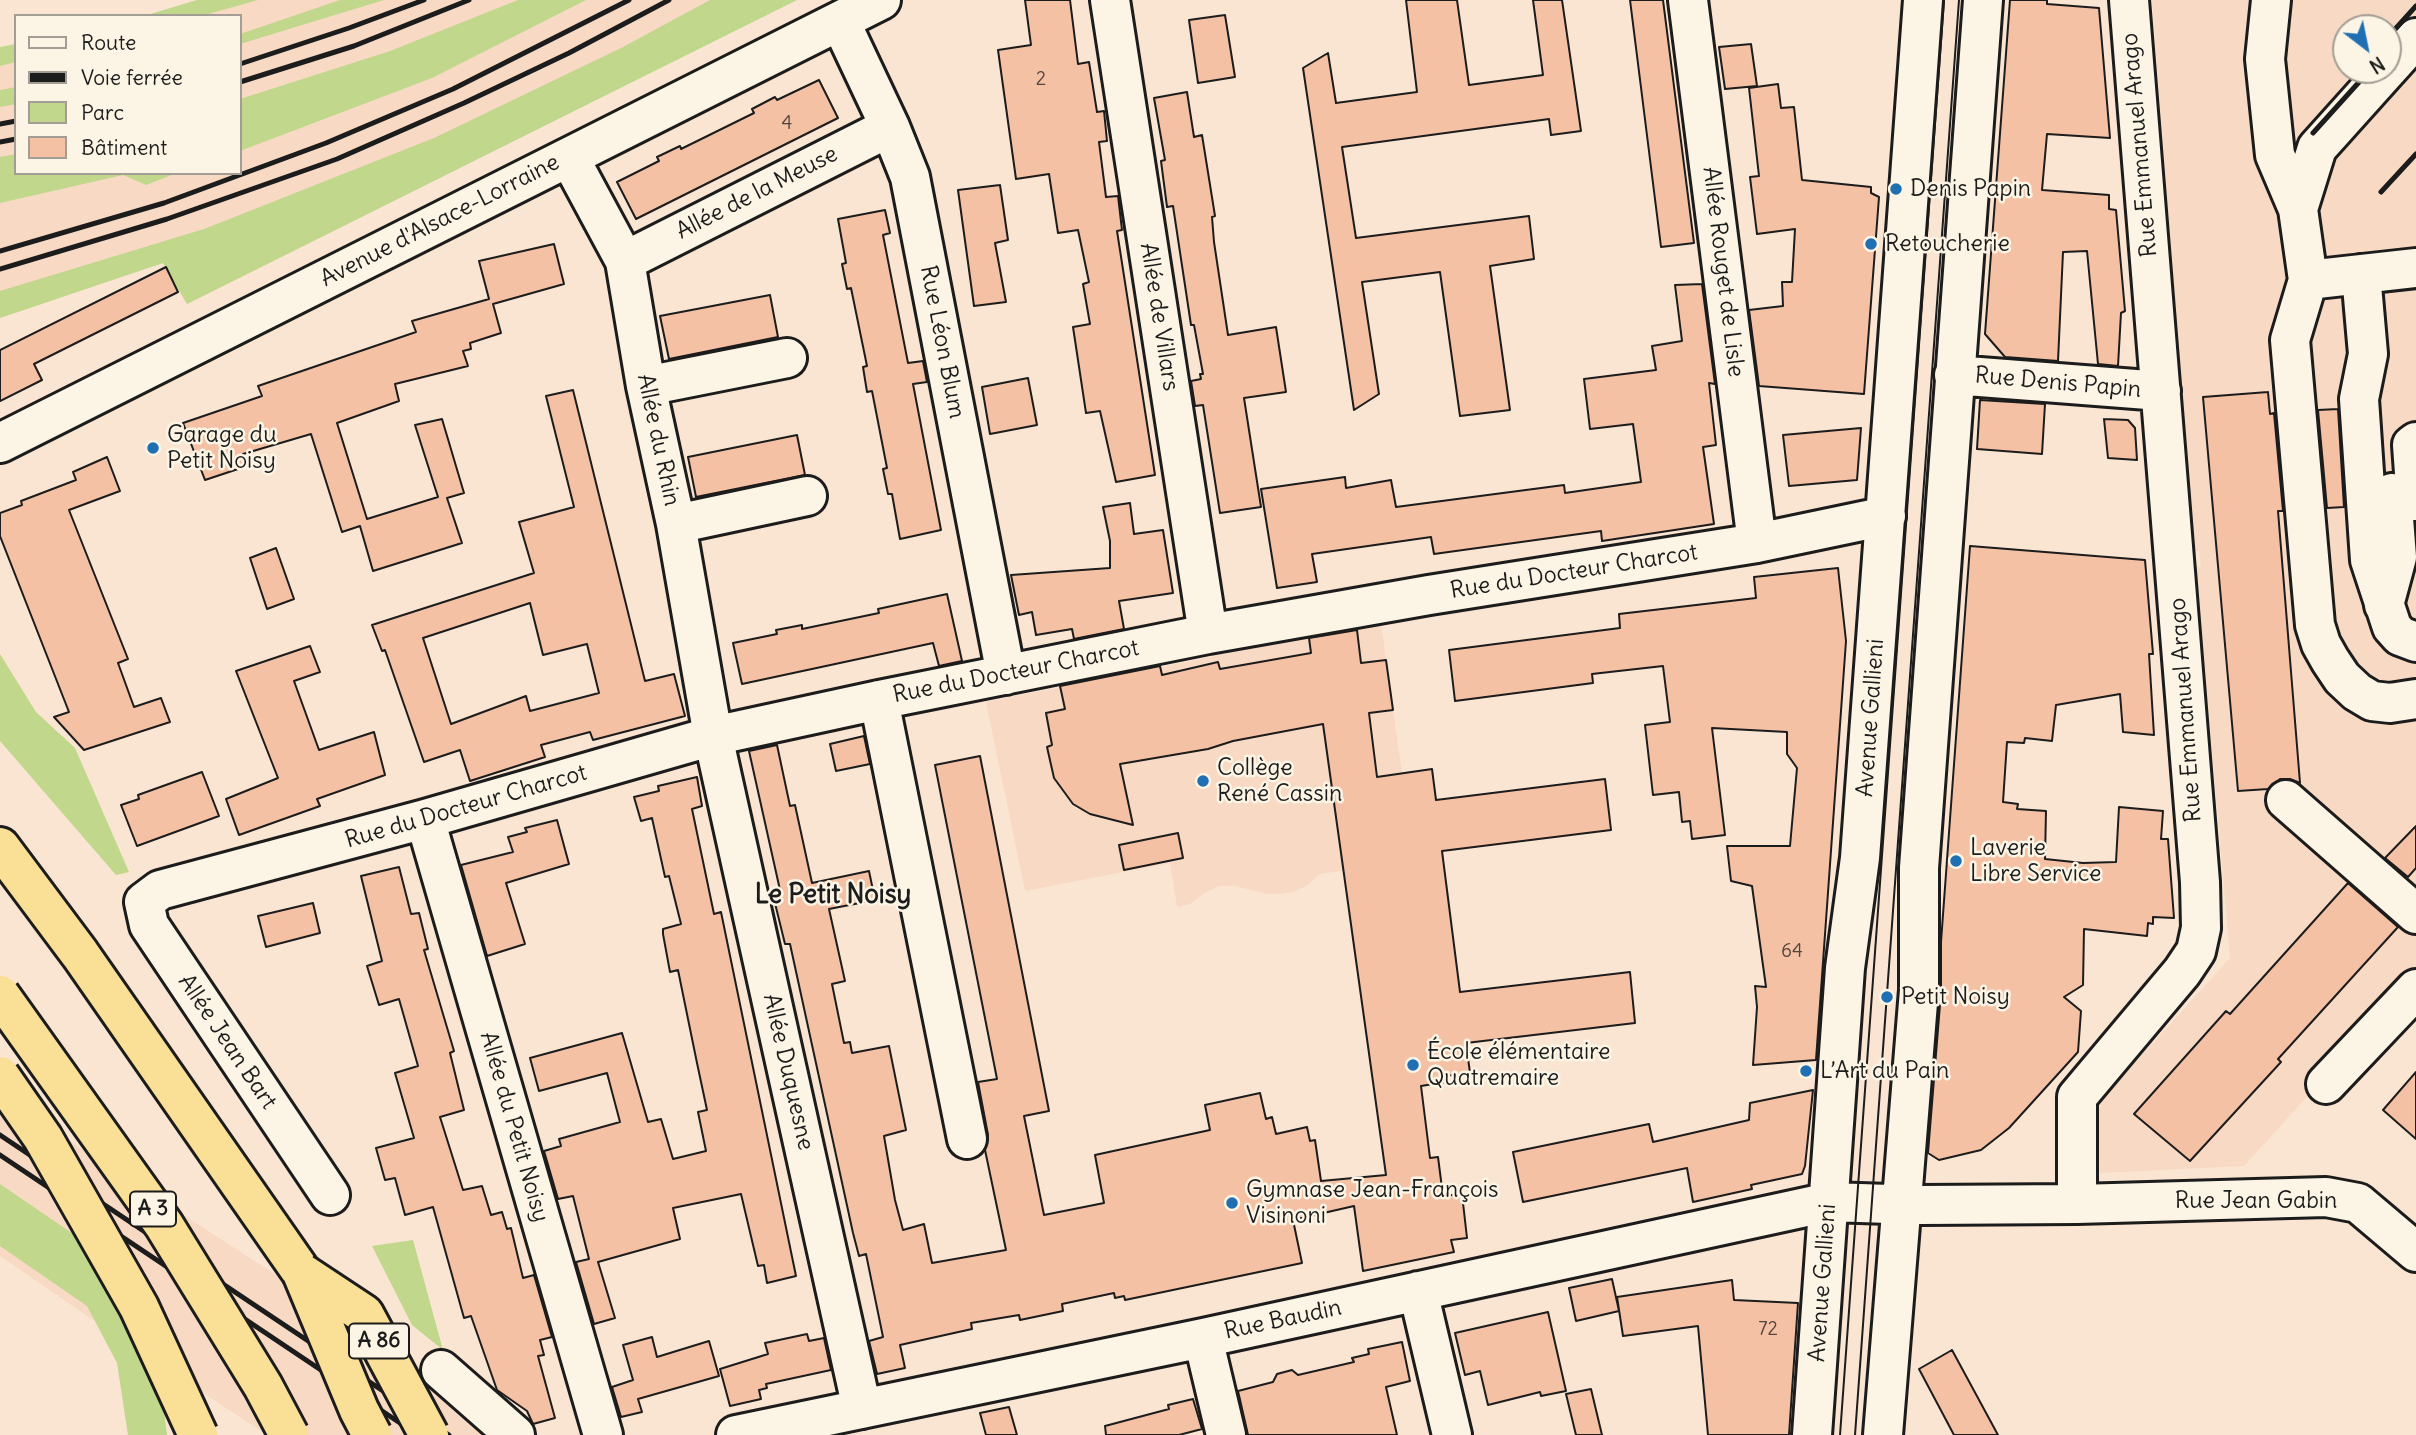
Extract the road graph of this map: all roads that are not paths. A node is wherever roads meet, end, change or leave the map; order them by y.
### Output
1 (881, 0) edge
2 (1110, 0) edge
3 (1688, 0) edge
4 (1923, 0) edge
5 (1983, 0) edge
6 (2129, 0) edge
7 (2271, 0) edge
8 (840, 21) junction
9 (2416, 38) edge
10 (2402, 54) edge
11 (2375, 84) edge
12 (890, 127) junction
13 (569, 157) junction
14 (2298, 208) junction
15 (625, 261) junction
16 (2416, 268) edge
17 (2361, 274) junction
18 (2308, 280) junction
19 (787, 358) dead end
20 (1954, 375) junction
21 (646, 386) junction
22 (2161, 391) junction
23 (2416, 442) edge
24 (0, 443) edge
25 (807, 496) dead end
26 (2416, 501) edge
27 (1886, 516) junction
28 (676, 524) junction
29 (1757, 543) junction
30 (1208, 634) junction
31 (2416, 642) edge
32 (1006, 676) junction
33 (2416, 699) edge
34 (879, 700) junction
35 (713, 736) junction
36 (2286, 800) dead end
37 (425, 819) junction
38 (0, 847) edge
39 (160, 890) joint
40 (2416, 914) edge
41 (2416, 989) edge
42 (0, 995) edge
43 (0, 1076) edge
44 (2326, 1084) dead end
45 (967, 1139) dead end
46 (330, 1195) dead end
47 (1829, 1202) junction
48 (1901, 1204) junction
49 (2077, 1204) junction
50 (2416, 1252) edge
51 (302, 1273) junction
52 (1418, 1291) junction
53 (1203, 1338) junction
54 (441, 1370) dead end
55 (862, 1409) junction
56 (804, 1428) edge
57 (198, 1435) edge
58 (289, 1435) edge
59 (372, 1435) edge
60 (429, 1435) edge
61 (515, 1435) edge
62 (603, 1435) edge
63 (736, 1435) edge
64 (1226, 1435) edge
65 (1452, 1435) edge
66 (1812, 1435) edge
67 (1883, 1435) edge

1 - 8 street, Avenue d'Alsace-Lorraine
2 - 30 street, Allée de Villars
3 - 29 street, Allée Rouget de Lisle
4 - 27 street, Avenue Gallieni
5 - 20 street
6 - 22 street, Rue Emmanuel Arago
7 - 14 street
8 - 12 street, Rue Léon Blum
8 - 13 street, Avenue d'Alsace-Lorraine
9 - 10 street
11 - 14 street
12 - 15 street, Allée de la Meuse
12 - 32 street, Rue Léon Blum
13 - 15 street, Allée du Rhin
13 - 24 street, Avenue d'Alsace-Lorraine
14 - 18 street
15 - 21 street, Allée du Rhin
16 - 17 street
17 - 18 street
17 - 31 street
18 - 33 street
19 - 21 street
20 - 22 street, Rue Denis Papin
20 - 48 street
21 - 28 street, Allée du Rhin
22 - 49 street, Rue Emmanuel Arago
23 - 26 street
25 - 28 street
27 - 29 street, Rue du Docteur Charcot
27 - 47 street, Avenue Gallieni
28 - 35 street, Allée du Rhin
29 - 30 street, Rue du Docteur Charcot
30 - 32 street, Rue du Docteur Charcot
32 - 34 street, Rue du Docteur Charcot
34 - 35 street, Rue du Docteur Charcot
34 - 45 street
35 - 37 street, Rue du Docteur Charcot
35 - 55 street, Allée Duquesne
36 - 40 street
37 - 39 street, Rue du Docteur Charcot
37 - 62 street, Allée du Petit Noisy
38 - 51 highway
39 - 46 street, Allée Jean Bart
41 - 44 street
42 - 58 highway, A 3, bridge
43 - 57 highway, bridge
47 - 48 street, Rue Baudin
47 - 52 street, Rue Baudin
47 - 66 street, Avenue Gallieni
48 - 49 street
48 - 67 street
49 - 50 street, Rue Jean Gabin
51 - 59 highway, bridge
51 - 60 highway, A 86, bridge
52 - 53 street, Rue Baudin
52 - 65 street
53 - 55 street, Rue Baudin
53 - 64 street
54 - 61 street
55 - 56 street, Rue Baudin
56 - 63 street, Rue Baudin

